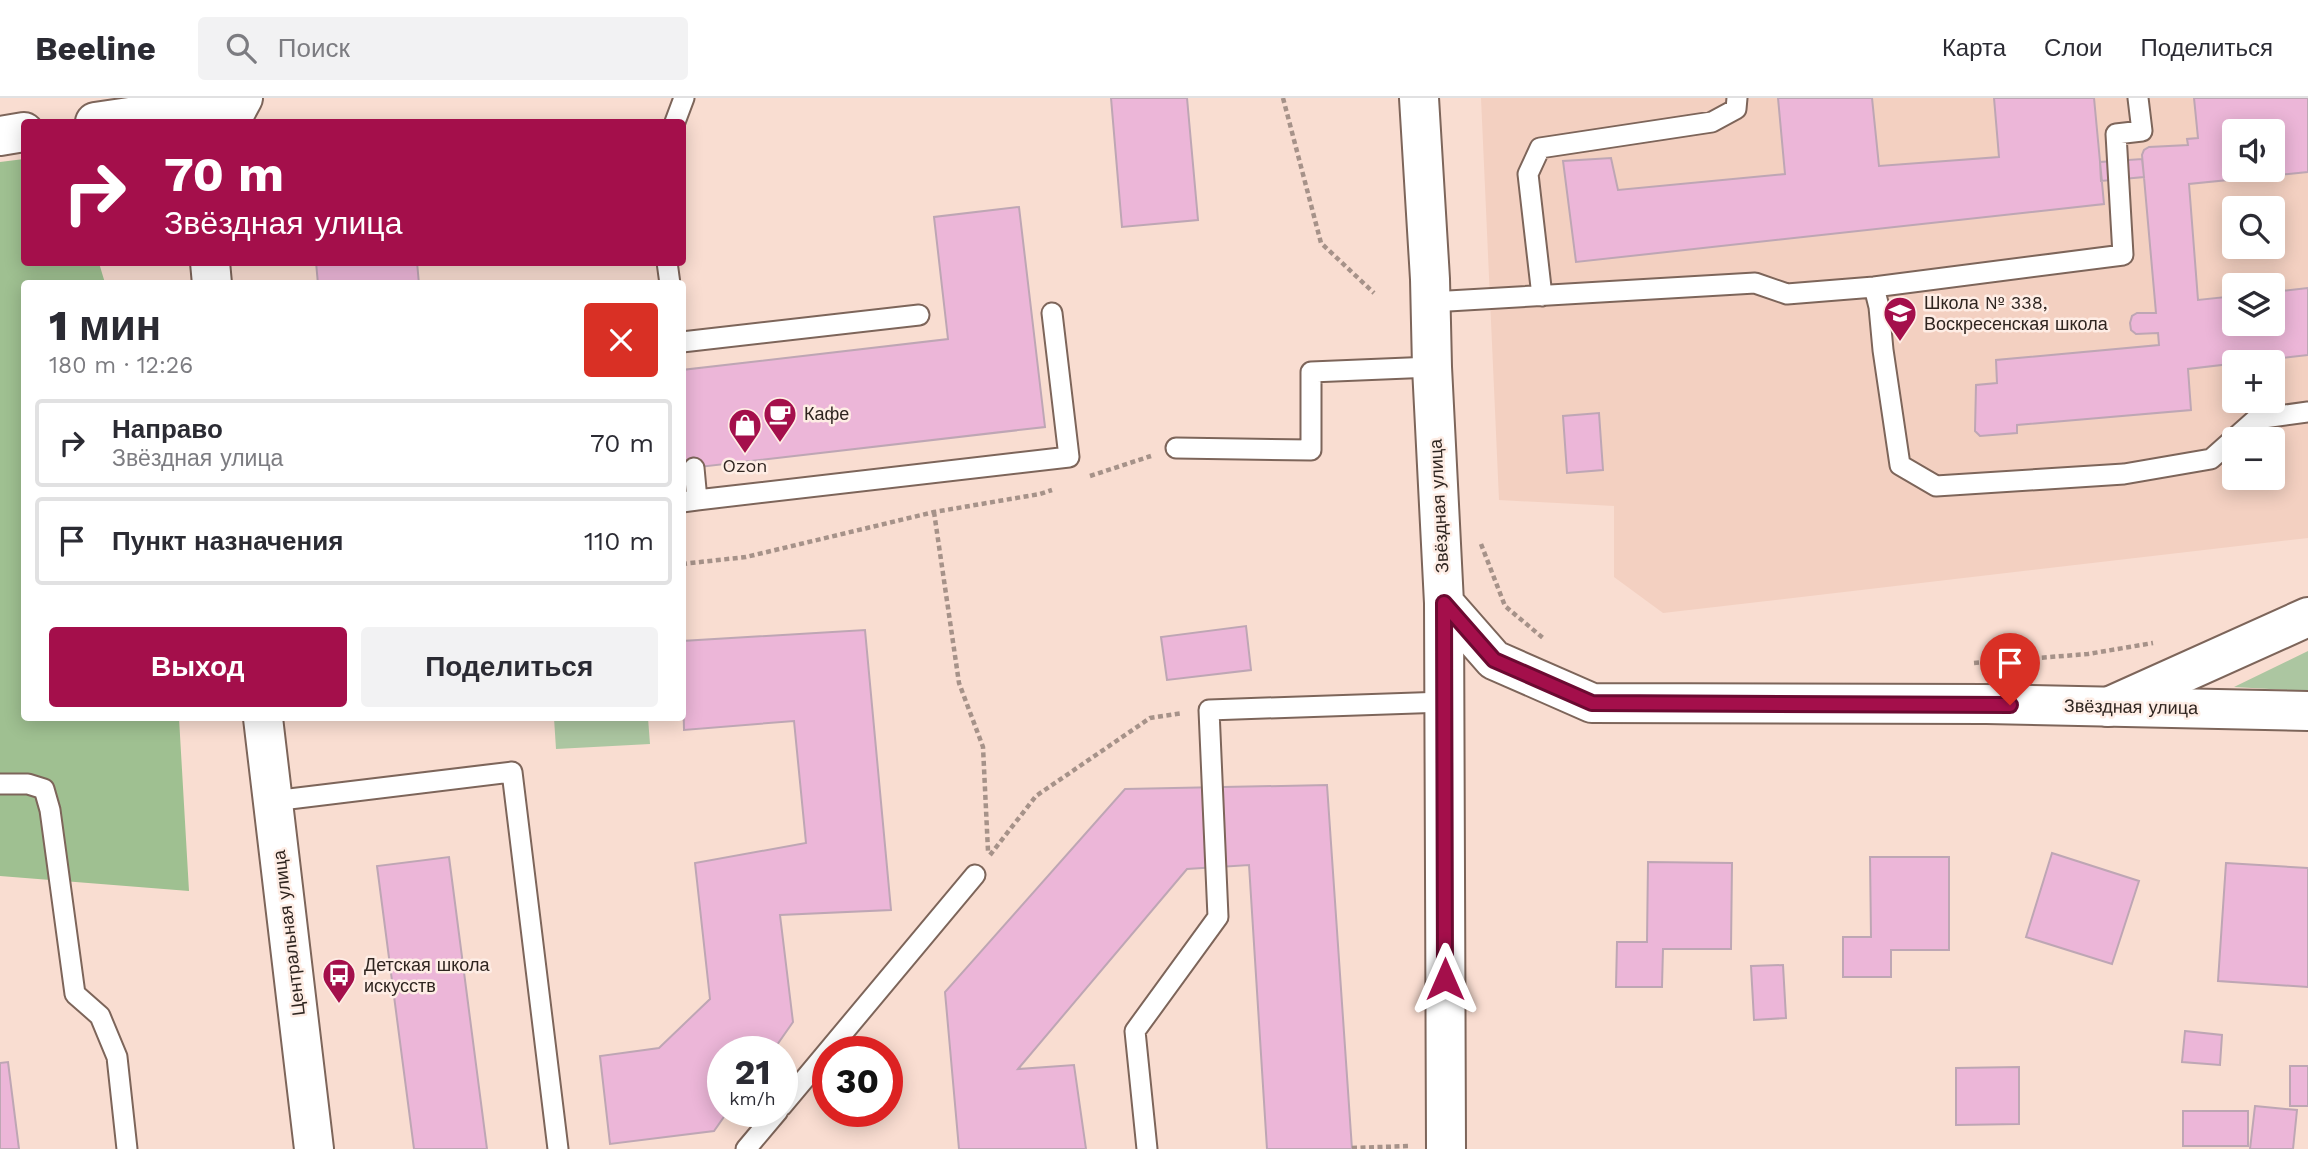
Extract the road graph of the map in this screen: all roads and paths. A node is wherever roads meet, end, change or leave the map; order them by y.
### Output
1 (684, 98) edge
2 (1283, 98) edge
3 (1419, 98) edge
4 (1737, 98) edge
5 (2138, 98) edge
6 (132, 108) edge
7 (236, 110) edge
8 (103, 119) edge
9 (676, 119) edge
10 (21, 132) edge
11 (0, 136) edge
12 (1874, 287) junction
13 (1374, 293) dead end
14 (1542, 296) junction
15 (1431, 302) junction
16 (1052, 313) dead end
17 (919, 315) dead end
18 (686, 342) edge
19 (1432, 367) junction
20 (2308, 411) edge
21 (1176, 448) joint
22 (694, 468) dead end
23 (1084, 478) dead end
24 (1062, 486) dead end
25 (690, 501) edge
26 (934, 512) junction
27 (1478, 537) dead end
28 (686, 564) edge
29 (1444, 603) junction
30 (2308, 617) edge
31 (2164, 642) dead end
32 (1551, 645) dead end
33 (1968, 664) dead end
34 (1445, 702) junction
35 (2108, 707) junction
36 (1209, 710) junction
37 (2308, 711) edge
38 (263, 721) edge
39 (0, 785) edge
40 (273, 801) junction
41 (975, 875) dead end
42 (798, 1087) edge
43 (765, 1127) edge
44 (1446, 1147) edge
45 (127, 1149) edge
46 (314, 1149) edge
47 (558, 1149) edge
48 (746, 1149) edge
49 (1147, 1149) edge
50 (1352, 1149) edge

1 - 9 lane
2 - 13 path
3 - 15 street, Звёздная улица
4 - 14 lane
5 - 12 lane
6 - 7 street
6 - 8 street
10 - 11 street
12 - 14 lane
12 - 20 lane
14 - 15 lane
15 - 19 street, Звёздная улица
16 - 25 lane
17 - 18 lane
19 - 21 lane
19 - 29 street, Звёздная улица
21 - 23 path
22 - 25 lane
24 - 26 path
26 - 28 path
26 - 36 path
27 - 32 path
29 - 34 street
29 - 35 street, Звёздная улица
30 - 35 street
31 - 33 path
34 - 36 lane
34 - 44 street
35 - 37 street, Звёздная улица
36 - 49 lane
38 - 40 street, Центральная улица
39 - 45 lane
40 - 46 street, Центральная улица
40 - 47 lane
41 - 42 lane
43 - 48 lane
44 - 50 path

